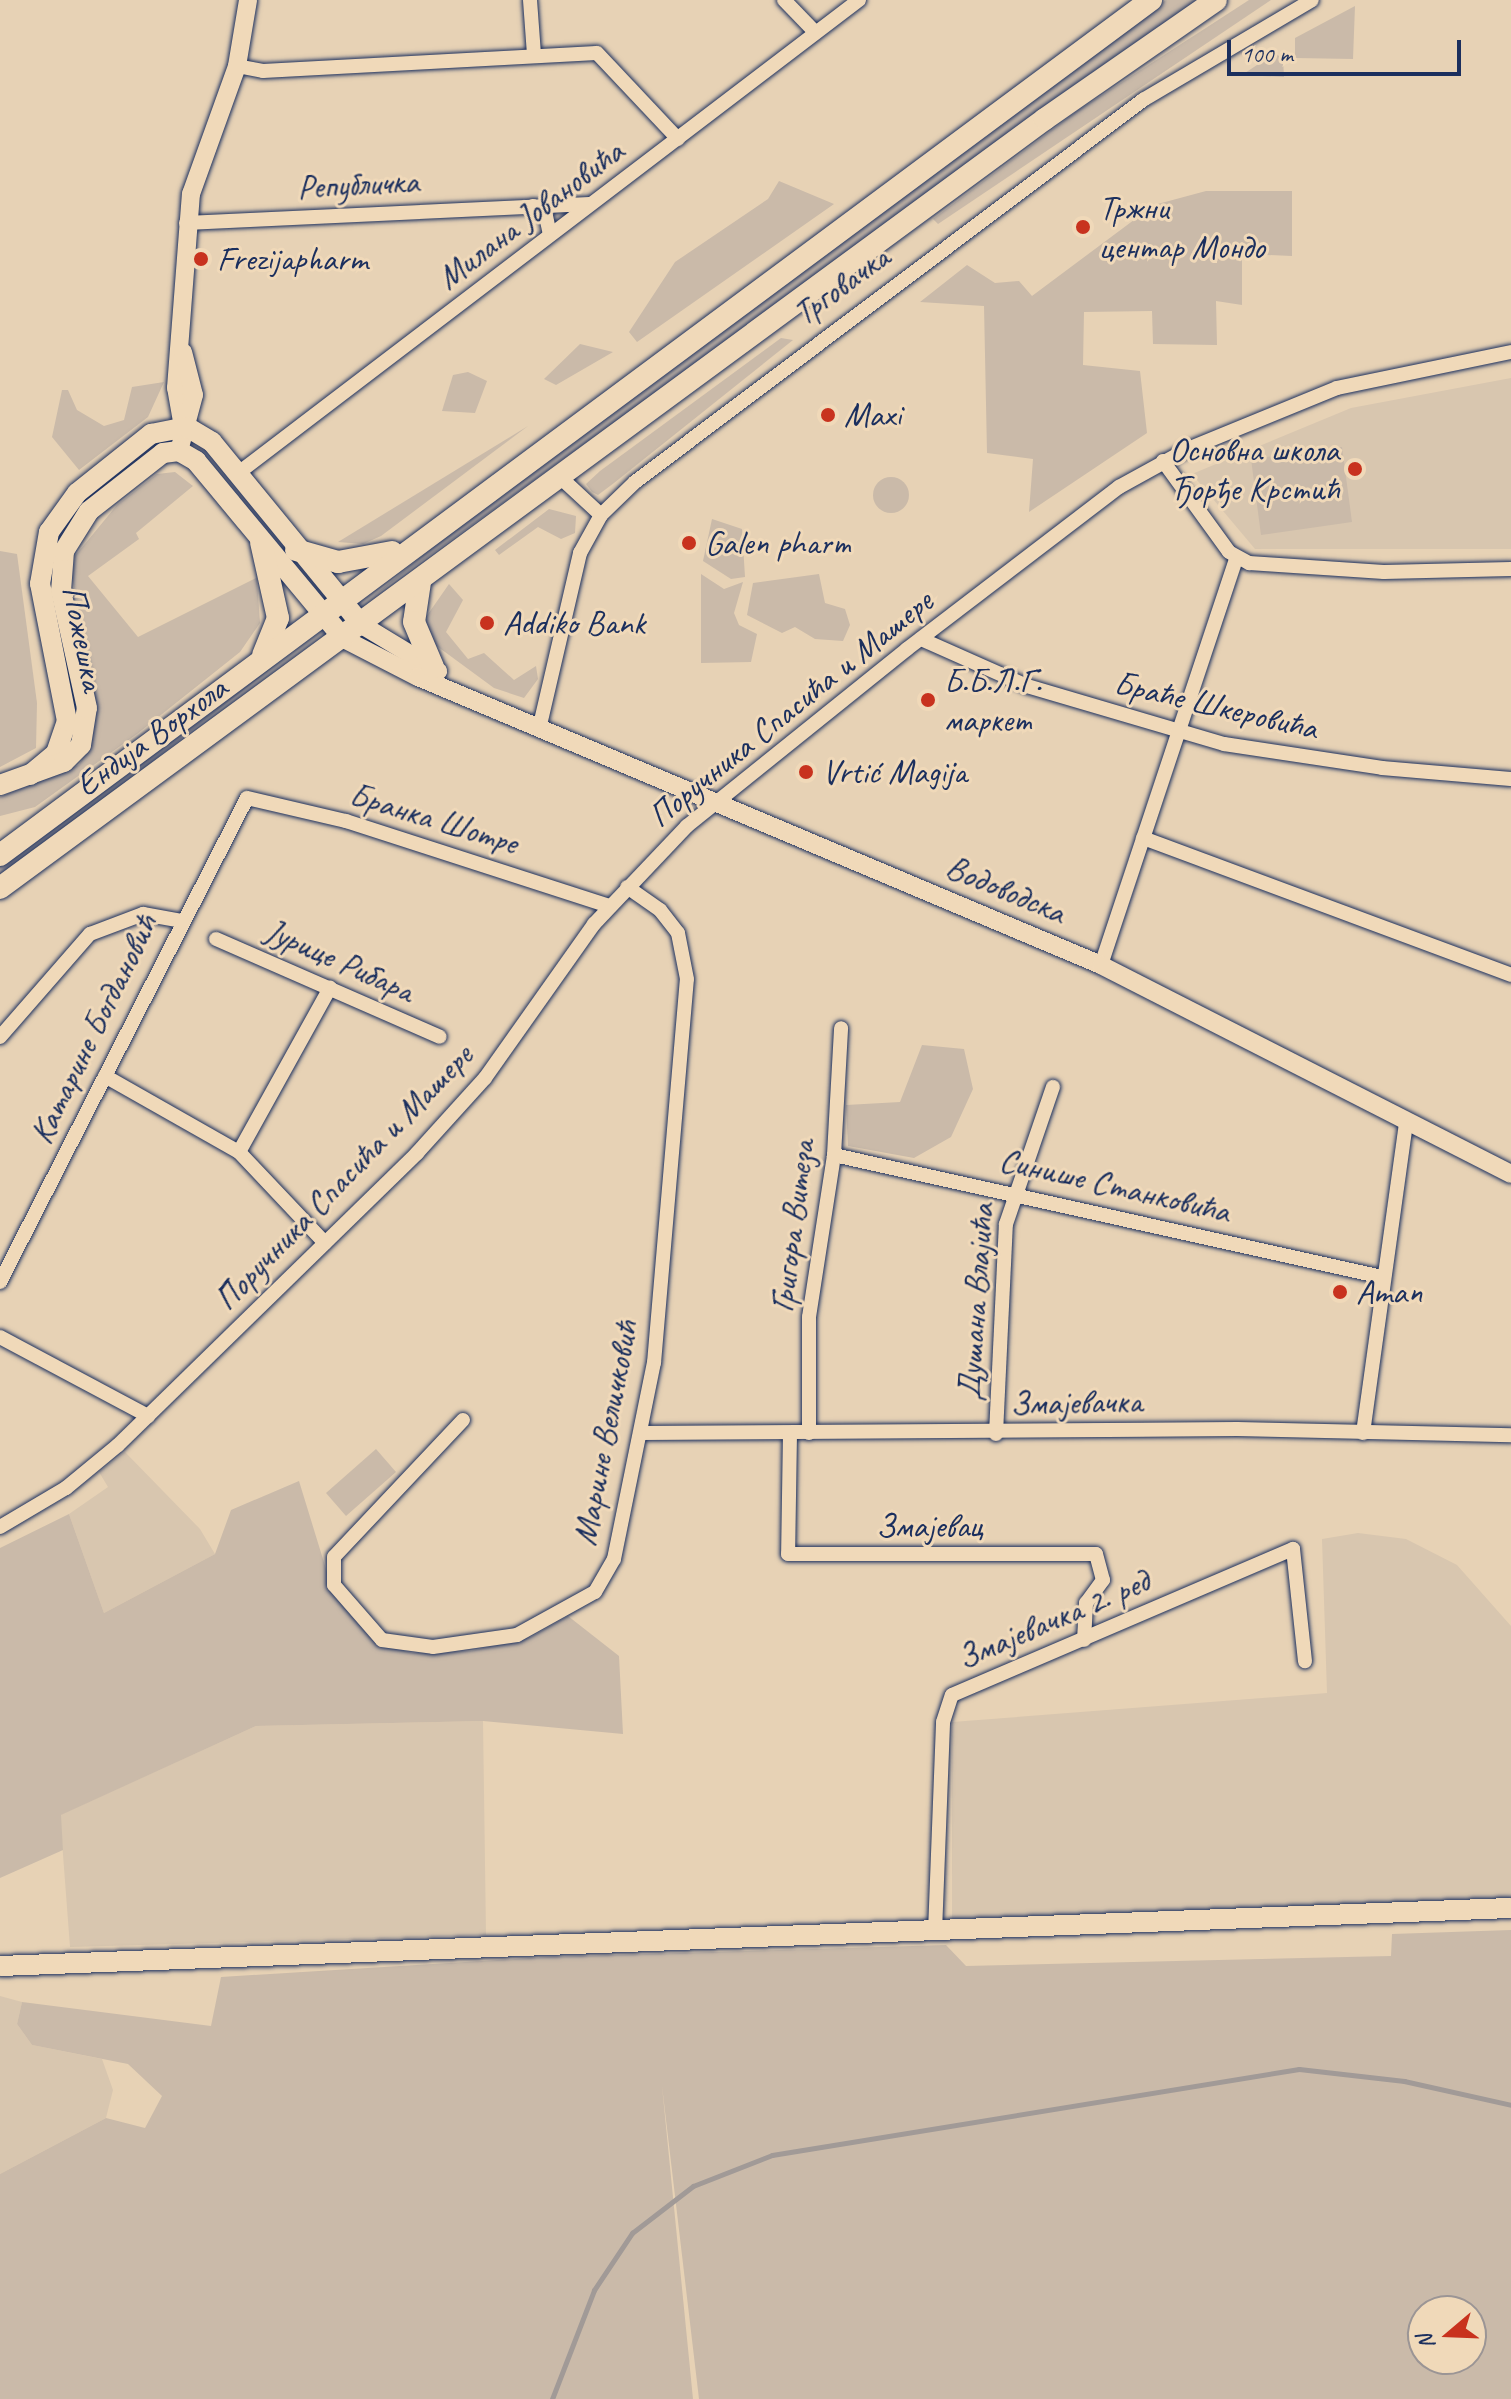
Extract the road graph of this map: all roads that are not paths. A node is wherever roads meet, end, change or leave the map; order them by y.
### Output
1 (248, 0) edge
2 (530, 0) edge
3 (784, 0) edge
4 (859, 0) edge
5 (1151, 0) edge
6 (1216, 0) edge
7 (1312, 0) edge
8 (815, 32) junction
9 (534, 55) junction
10 (237, 66) junction
11 (678, 139) junction
12 (590, 204) junction
13 (533, 206) junction
14 (186, 223) junction
15 (550, 235) junction
16 (1511, 352) edge
17 (183, 427) junction
18 (179, 451) junction
19 (1163, 461) junction
20 (237, 474) junction
21 (560, 477) junction
22 (601, 515) junction
23 (261, 542) junction
24 (412, 545) junction
25 (296, 550) junction
26 (1236, 558) junction
27 (1511, 569) edge
28 (420, 582) junction
29 (337, 600) junction
30 (318, 615) junction
31 (353, 632) junction
32 (921, 639) junction
33 (260, 660) junction
34 (433, 667) junction
35 (462, 690) junction
36 (540, 725) junction
37 (1178, 731) junction
38 (30, 775) junction
39 (1511, 779) edge
40 (0, 785) edge
41 (715, 801) junction
42 (242, 804) joint
43 (1143, 838) junction
44 (0, 855) edge
45 (627, 887) junction
46 (0, 888) edge
47 (609, 906) junction
48 (181, 921) junction
49 (216, 939) dead end
50 (1101, 965) junction
51 (1511, 975) edge
52 (330, 988) junction
53 (841, 1028) dead end
54 (0, 1037) edge
55 (440, 1037) dead end
56 (105, 1076) junction
57 (1053, 1087) dead end
58 (1406, 1125) junction
59 (239, 1152) junction
60 (834, 1155) junction
61 (1511, 1174) edge
62 (1012, 1192) junction
63 (325, 1243) junction
64 (1382, 1277) junction
65 (0, 1282) edge
66 (0, 1337) edge
67 (148, 1416) junction
68 (463, 1420) dead end
69 (641, 1433) junction
70 (790, 1433) junction
71 (809, 1433) junction
72 (1363, 1433) junction
73 (996, 1434) junction
74 (1511, 1435) edge
75 (0, 1527) edge
76 (1084, 1640) junction
77 (1305, 1661) dead end
78 (1511, 1908) edge
79 (935, 1932) junction
80 (0, 1966) edge

1 - 10 street
2 - 9 street
3 - 8 street
4 - 8 street, Милана Јовановића
5 - 24 main road, Трговачка
6 - 21 main road, Трговачка
7 - 22 street, Трговачка
8 - 11 street, Милана Јовановића
9 - 10 street
9 - 11 street
10 - 14 street
11 - 12 street, Милана Јовановића
12 - 13 street, Републичка
12 - 15 street, Милана Јовановића
13 - 14 street, Републичка
13 - 15 street
14 - 17 street
15 - 20 street, Милана Јовановића
16 - 19 street, Поручника Спасића и Машере
17 - 18 street
17 - 20 main road
17 - 38 main road, Пожешка
18 - 23 main road
18 - 38 main road, Пожешка
19 - 26 street
19 - 32 street, Поручника Спасића и Машере
20 - 25 main road
21 - 22 street
21 - 28 main road, Трговачка
22 - 36 street, Трговачка
23 - 30 main road
23 - 33 main road
24 - 25 main road
24 - 29 main road, Трговачка
25 - 29 main road
26 - 27 street
26 - 37 street
28 - 31 main road, Трговачка
28 - 34 main road
29 - 30 main road, Трговачка
29 - 31 main road
30 - 31 main road
30 - 33 main road, Ендија Ворхола
31 - 34 street, Водоводска
31 - 35 street, Водоводска
31 - 46 main road, Ендија Ворхола
32 - 37 street, Браће Шкеровића
32 - 41 street, Поручника Спасића и Машере
33 - 44 main road, Ендија Ворхола
34 - 35 street, Водоводска
35 - 36 street, Водоводска
36 - 41 street, Водоводска
37 - 39 street, Браће Шкеровића
37 - 43 street
38 - 40 main road, Пожешка
41 - 45 street, Поручника Спасића и Машере
41 - 50 street, Водоводска
42 - 47 street, Бранка Шотре
42 - 48 street, Катарине Богдановић
43 - 50 street
43 - 51 street
45 - 47 street, Поручника Спасића и Машере
45 - 69 street, Марине Величковић
47 - 63 street, Поручника Спасића и Машере
48 - 54 street
48 - 56 street, Катарине Богдановић
49 - 52 street, Јурице Рибара
50 - 58 street, Водоводска
52 - 55 street, Јурице Рибара
52 - 59 street
53 - 60 street, Григора Витеза
56 - 59 street
56 - 65 street, Катарине Богдановић
57 - 62 street, Душана Влајића
58 - 61 street, Водоводска
58 - 64 street
59 - 63 street
60 - 62 street, Синише Станковића
60 - 71 street, Григора Витеза
62 - 64 street, Синише Станковића
62 - 73 street, Душана Влајића
63 - 67 street, Поручника Спасића и Машере
64 - 72 street
66 - 67 street
67 - 75 street, Поручника Спасића и Машере
68 - 69 street, Марине Величковић
69 - 70 street, Змајевачка
70 - 71 street, Змајевачка
70 - 76 street, Змајевац
71 - 73 street, Змајевачка
72 - 73 street, Змајевачка
72 - 74 street, Змајевачка
76 - 77 street, Змајевачка 2. ред
76 - 79 street, Змајевачка 2. ред
78 - 79 main road
79 - 80 main road

